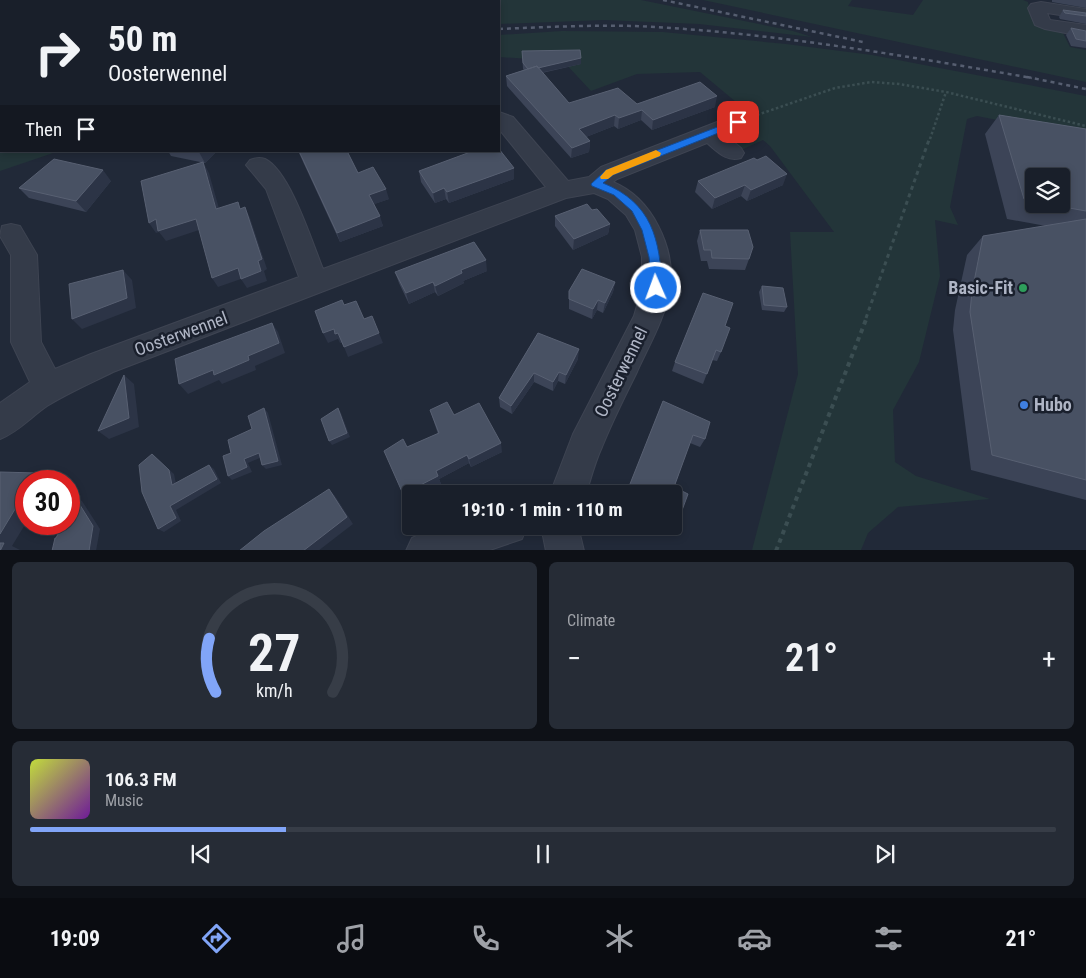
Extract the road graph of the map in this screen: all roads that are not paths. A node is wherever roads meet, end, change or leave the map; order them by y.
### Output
1 (500, 120) edge
2 (738, 122) road end
3 (709, 133) junction
4 (733, 153) dead end
5 (258, 165) dead end
6 (596, 184) junction
7 (562, 190) junction
8 (11, 234) dead end
9 (315, 284) junction
10 (48, 387) junction
11 (0, 424) edge
12 (571, 485) edge
13 (476, 535) edge
14 (562, 535) edge
15 (425, 550) edge
16 (565, 550) edge

1 - 7 street
2 - 3 street, Oosterwennel
3 - 4 street
3 - 6 street, Oosterwennel
5 - 9 street
6 - 7 street, Oosterwennel
6 - 12 street, Oosterwennel
7 - 9 street, Oosterwennel
8 - 10 street
9 - 10 street, Oosterwennel
10 - 11 street, Oosterwennel
13 - 15 street
14 - 16 street

